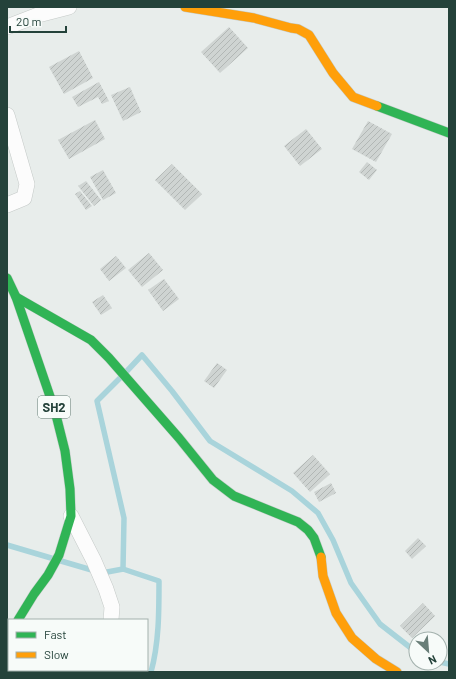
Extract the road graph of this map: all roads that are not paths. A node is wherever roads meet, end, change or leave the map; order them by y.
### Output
1 (69, 7) edge
2 (186, 7) edge
3 (7, 27) edge
4 (7, 115) edge
5 (449, 133) edge
6 (7, 205) edge
7 (7, 278) edge
8 (16, 297) junction
9 (71, 516) junction
10 (19, 619) edge
11 (111, 619) edge
12 (397, 672) edge

1 - 3 street
2 - 5 street
4 - 6 street
7 - 8 street, SH2
8 - 9 street, SH2
8 - 12 street
9 - 10 street, SH2
9 - 11 street

